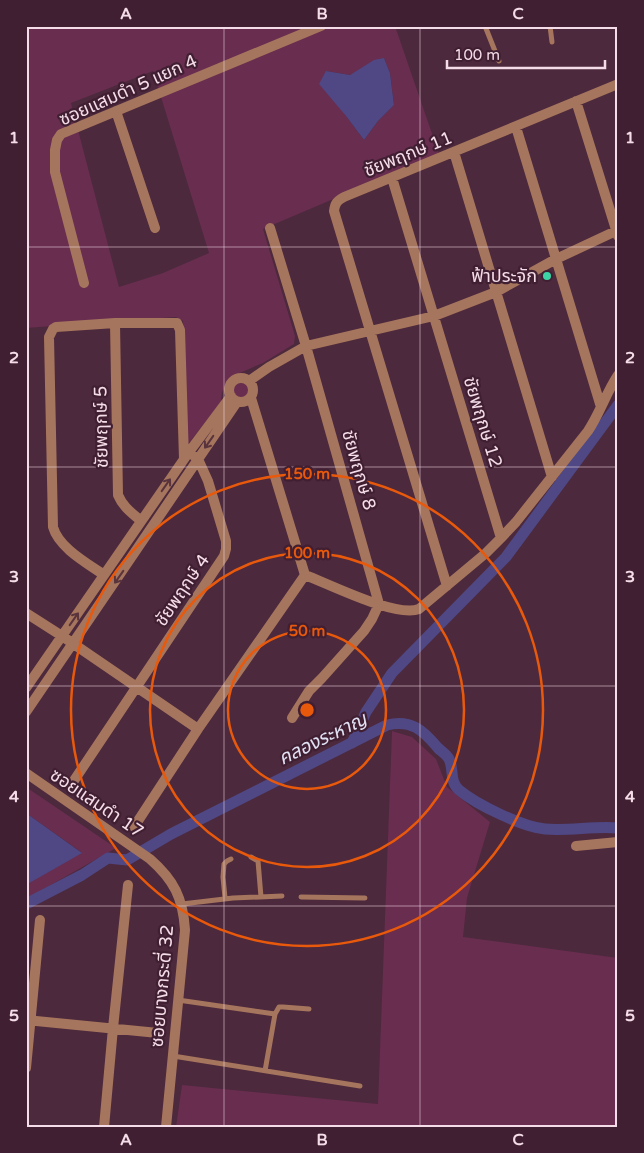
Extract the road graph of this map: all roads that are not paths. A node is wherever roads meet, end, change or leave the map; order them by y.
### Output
1 (321, 26) edge
2 (485, 26) edge
3 (550, 26) edge
4 (552, 42) dead end
5 (499, 61) dead end
6 (618, 84) edge
7 (576, 101) junction
8 (116, 111) junction
9 (516, 127) junction
10 (454, 152) junction
11 (392, 178) junction
12 (155, 228) dead end
13 (270, 228) dead end
14 (617, 232) edge
15 (556, 259) junction
16 (84, 283) dead end
17 (496, 292) junction
18 (434, 316) junction
19 (115, 323) junction
20 (371, 332) junction
21 (306, 346) junction
22 (618, 374) edge
23 (249, 381) junction
24 (251, 398) junction
25 (234, 399) junction
26 (601, 407) junction
27 (186, 455) junction
28 (198, 459) junction
29 (552, 477) junction
30 (141, 521) junction
31 (501, 538) junction
32 (124, 546) junction
33 (135, 554) junction
34 (305, 575) junction
35 (104, 576) junction
36 (447, 586) junction
37 (85, 604) junction
38 (379, 604) junction
39 (94, 611) junction
40 (26, 613) edge
41 (62, 636) junction
42 (73, 643) junction
43 (34, 677) junction
44 (46, 684) junction
45 (137, 687) junction
46 (26, 688) edge
47 (26, 712) edge
48 (292, 718) dead end
49 (198, 729) junction
50 (26, 773) edge
51 (74, 782) dead end
52 (134, 827) dead end
53 (618, 842) edge
54 (576, 846) dead end
55 (251, 857) dead end
56 (150, 858) joint
57 (230, 859) dead end
58 (128, 885) dead end
59 (282, 896) dead end
60 (261, 897) junction
61 (301, 897) dead end
62 (225, 898) junction
63 (365, 898) dead end
64 (182, 904) junction
65 (40, 920) dead end
66 (178, 1000) junction
67 (309, 1009) dead end
68 (275, 1014) junction
69 (28, 1021) edge
70 (113, 1028) junction
71 (158, 1033) dead end
72 (173, 1056) junction
73 (26, 1068) edge
74 (264, 1071) junction
75 (360, 1086) dead end
76 (104, 1127) edge
77 (166, 1127) edge

1 - 8 street, ซอยแสมดำ 5 แยก 4
2 - 5 lane
3 - 4 lane
6 - 7 street, ชัยพฤกษ์ 11
7 - 9 street, ชัยพฤกษ์ 11
7 - 14 street
8 - 12 street
8 - 16 street, ซอยแสมดำ 5 แยก 4
9 - 10 street, ชัยพฤกษ์ 11
9 - 15 street
10 - 11 street, ชัยพฤกษ์ 11
10 - 17 street
11 - 18 street, ชัยพฤกษ์ 12
11 - 20 street, ชัยพฤกษ์ 11
13 - 21 street, ชัยพฤกษ์ 8
14 - 15 street
15 - 17 street
15 - 26 street
17 - 18 street
17 - 29 street
18 - 20 street
18 - 31 street, ชัยพฤกษ์ 12
19 - 27 street
19 - 30 street, ชัยพฤกษ์ 5
19 - 35 street
20 - 21 street
20 - 36 street
21 - 23 street
21 - 38 street, ชัยพฤกษ์ 8
22 - 26 street
23 - 24 street
23 - 25 street
24 - 25 street
24 - 34 street
25 - 27 street
25 -> 28 street
26 - 29 street
27 - 28 street, ชัยพฤกษ์ 4
30 -> 27 street
28 - 33 street
28 - 45 street, ชัยพฤกษ์ 4
29 - 31 street
30 - 32 street
31 - 36 street
32 - 33 street
32 - 35 street
33 -> 39 street
34 - 38 street
34 - 49 street
35 - 37 street
36 - 38 street
37 - 39 street
41 -> 37 street
38 - 48 street
39 - 42 street
40 - 41 street
41 - 42 street
41 - 43 street
42 - 44 street
42 - 45 street
43 - 44 street
43 - 46 street
44 - 47 street
45 - 49 street
45 - 51 street
49 - 52 street
50 - 56 street, ซอยแสมดำ 17
53 - 54 street
55 - 60 lane
56 - 64 street, ซอยบางกระดี่ 32
57 - 62 lane
58 - 70 street
59 - 60 lane
60 - 62 lane
61 - 63 lane
62 - 64 lane
64 - 66 street, ซอยบางกระดี่ 32
65 - 69 street
66 - 68 lane
66 - 72 street, ซอยบางกระดี่ 32
67 - 68 lane
68 - 74 lane
69 - 70 street
69 - 73 street
70 - 71 street
70 - 76 street
72 - 74 lane
72 - 77 street, ซอยบางกระดี่ 32
74 - 75 lane

